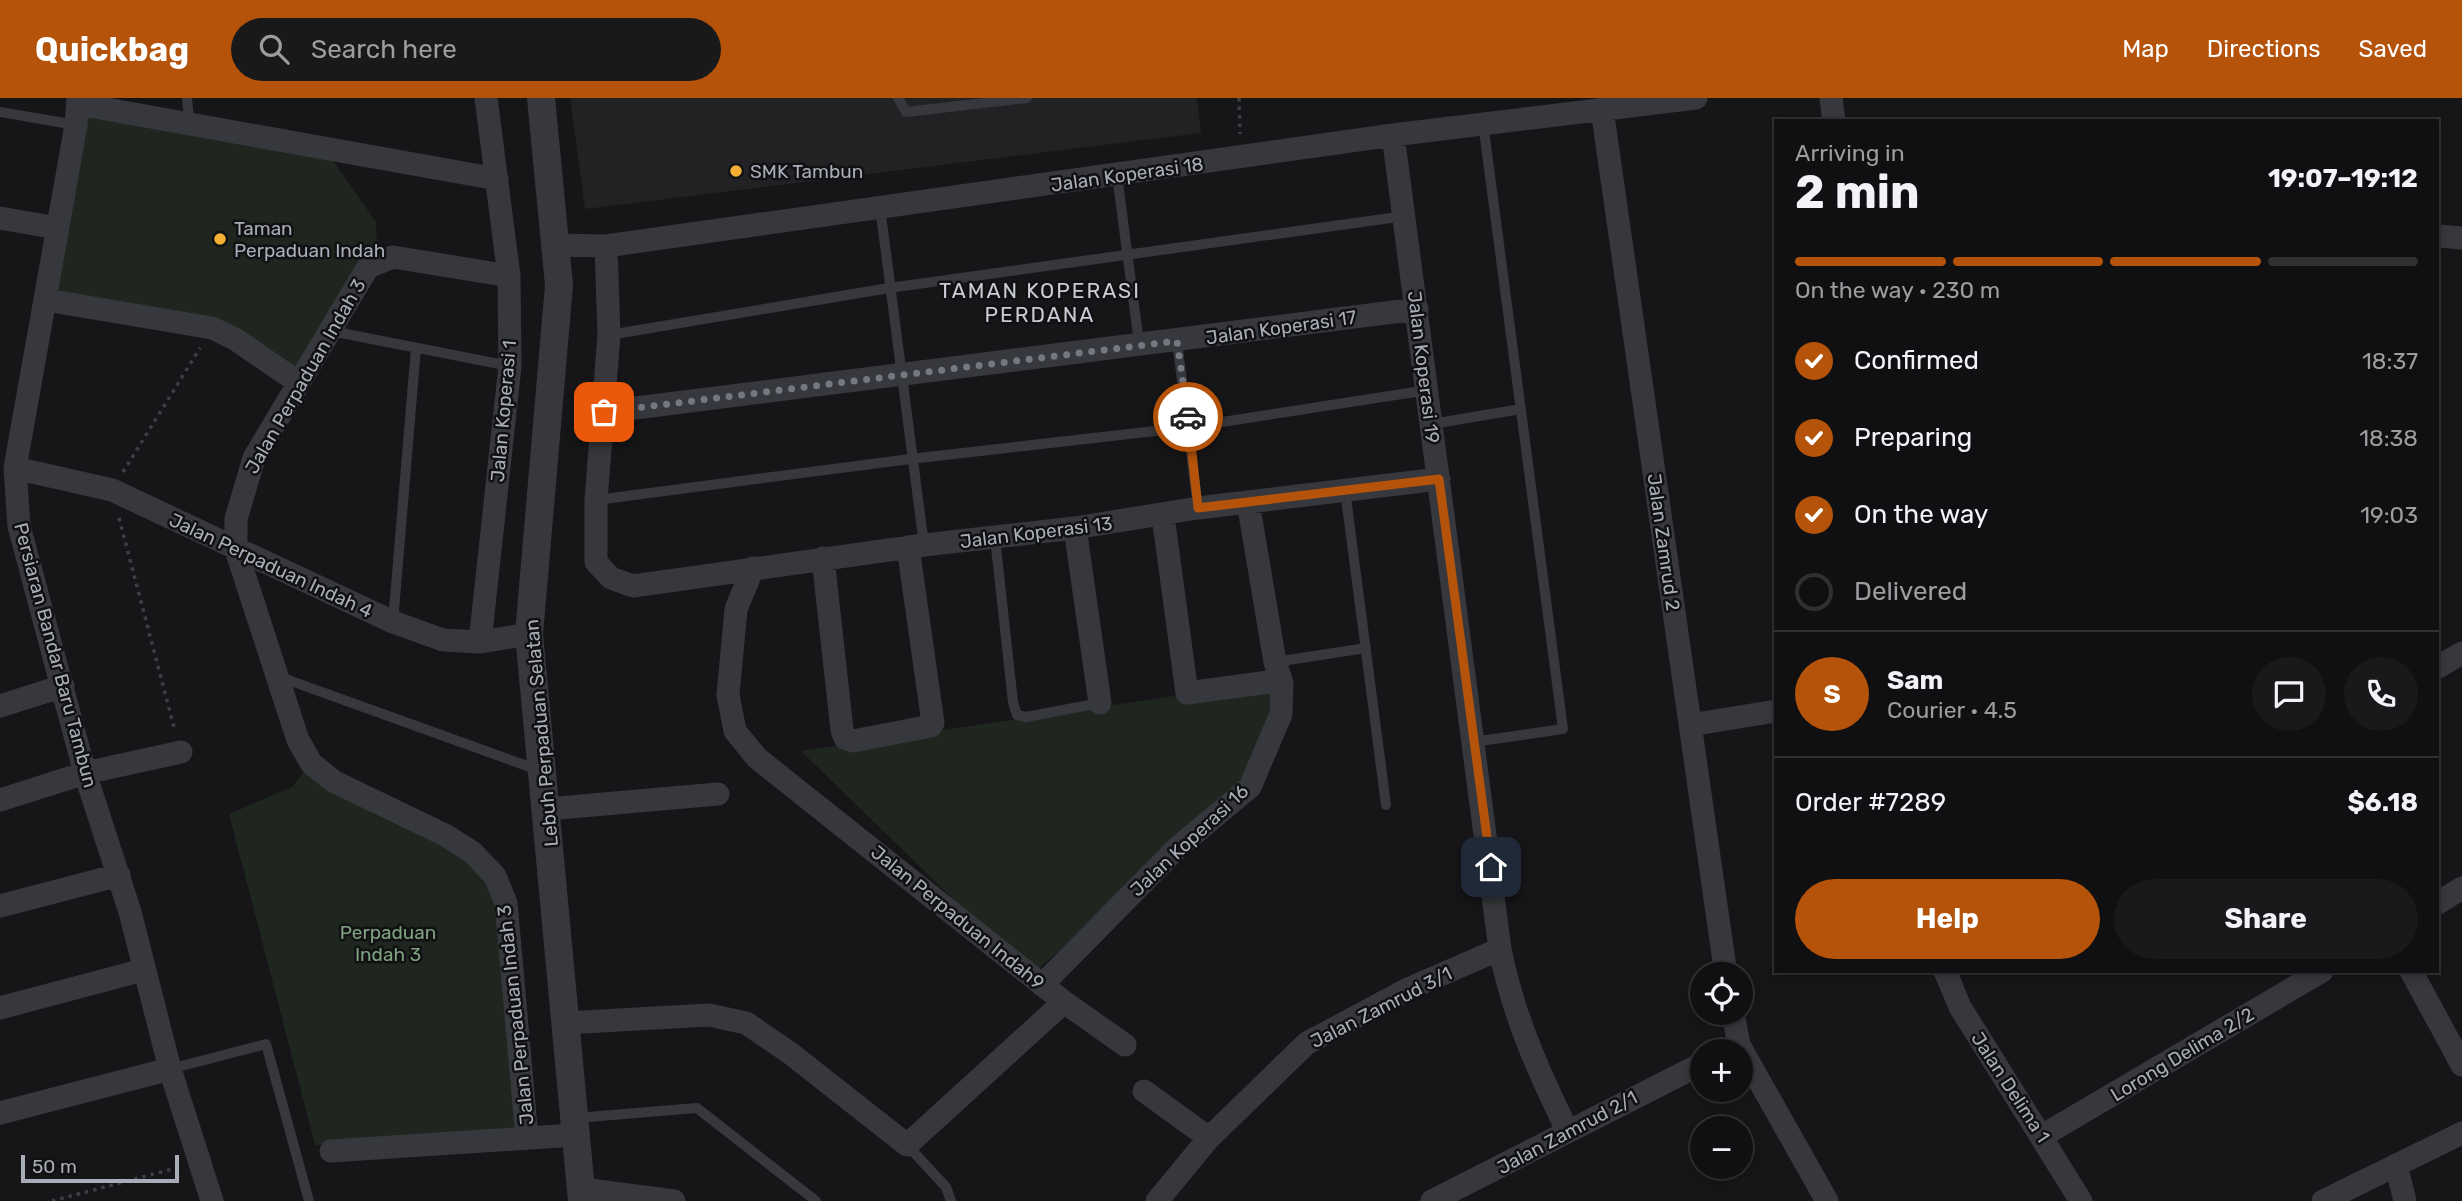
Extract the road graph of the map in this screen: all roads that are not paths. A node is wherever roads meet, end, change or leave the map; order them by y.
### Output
1 (187, 98) edge
2 (486, 98) edge
3 (541, 98) edge
4 (898, 98) edge
5 (1027, 98) edge
6 (1696, 98) edge
7 (1831, 98) edge
8 (77, 109) edge
9 (1602, 109) junction
10 (0, 112) edge
11 (1834, 119) edge
12 (189, 122) junction
13 (1483, 124) junction
14 (1393, 135) junction
15 (1117, 175) junction
16 (497, 179) junction
17 (880, 207) junction
18 (1405, 216) junction
19 (0, 218) edge
20 (57, 228) junction
21 (2439, 236) edge
22 (2462, 238) edge
23 (558, 245) junction
24 (606, 246) junction
25 (1127, 254) junction
26 (509, 276) junction
27 (889, 288) junction
28 (46, 300) junction
29 (1417, 309) junction
30 (331, 331) junction
31 (609, 335) junction
32 (1177, 341) junction
33 (1139, 343) junction
34 (416, 348) junction
35 (510, 366) junction
36 (899, 373) junction
37 (299, 383) junction
38 (1428, 390) junction
39 (1521, 409) junction
40 (604, 412) junction
41 (1432, 424) junction
42 (1190, 427) junction
43 (911, 459) junction
44 (15, 468) junction
45 (1439, 479) junction
46 (1345, 490) junction
47 (596, 500) junction
48 (1248, 502) junction
49 (1198, 508) junction
50 (1163, 516) junction
51 (1075, 528) junction
52 (995, 538) junction
53 (916, 546) junction
54 (236, 550) junction
55 (822, 558) junction
56 (753, 568) junction
57 (393, 622) junction
58 (529, 634) junction
59 (480, 642) junction
60 (1366, 648) junction
61 (2462, 653) edge
62 (2439, 666) edge
63 (1278, 672) junction
64 (277, 676) junction
65 (63, 686) junction
66 (1100, 703) joint
67 (0, 706) edge
68 (1774, 711) edge
69 (1690, 725) junction
70 (1473, 742) junction
71 (181, 752) road end
72 (543, 772) junction
73 (86, 774) junction
74 (718, 793) dead end
75 (0, 800) edge
76 (1386, 805) dead end
77 (547, 809) junction
78 (118, 875) junction
79 (2462, 888) edge
80 (2439, 902) edge
81 (0, 906) edge
82 (1500, 949) junction
83 (1724, 962) edge
84 (143, 970) junction
85 (1946, 973) edge
86 (2319, 973) edge
87 (2412, 973) edge
88 (1042, 985) junction
89 (1064, 1002) junction
90 (0, 1009) edge
91 (565, 1023) junction
92 (1125, 1045) dead end
93 (2462, 1065) edge
94 (170, 1069) junction
95 (1690, 1069) edge
96 (1753, 1082) edge
97 (1144, 1091) dead end
98 (0, 1113) edge
99 (574, 1127) junction
100 (1567, 1130) junction
101 (2462, 1133) edge
102 (2042, 1136) junction
103 (527, 1138) junction
104 (1209, 1139) junction
105 (907, 1145) junction
106 (331, 1151) dead end
107 (2396, 1165) junction
108 (582, 1195) edge
109 (212, 1201) edge
110 (309, 1201) edge
111 (674, 1201) edge
112 (816, 1201) edge
113 (951, 1201) edge
114 (1157, 1201) edge
115 (1432, 1201) edge
116 (1827, 1201) edge
117 (2081, 1201) edge
118 (2323, 1201) edge
119 (2405, 1201) edge

1 - 12 lane
2 - 16 street, Jalan Koperasi 1
3 - 23 street, Lebuh Perpaduan Selatan
4 - 5 lane
6 - 9 street, Jalan Koperasi 18
7 - 11 street
8 - 10 lane
8 - 12 street
8 - 20 street, Persiaran Bandar Baru Tambun
9 - 13 street, Jalan Koperasi 18
9 - 69 street, Jalan Zamrud 2
12 - 16 street
13 - 14 street, Jalan Koperasi 18
13 - 39 lane
14 - 15 street, Jalan Koperasi 18
14 - 18 street, Jalan Koperasi 19
15 - 17 street, Jalan Koperasi 18
15 - 25 lane
16 - 26 street, Jalan Koperasi 1
17 - 24 street, Jalan Koperasi 18
17 - 27 lane
18 - 25 lane
18 - 29 street, Jalan Koperasi 19
19 - 20 street
20 - 28 street, Persiaran Bandar Baru Tambun
21 - 22 street
23 - 24 street, Jalan Koperasi 18
23 - 58 street, Lebuh Perpaduan Selatan
24 - 31 street
25 - 27 lane
25 - 33 lane
26 - 30 street, Jalan Perpaduan Indah 3
26 - 35 street, Jalan Koperasi 1
27 - 31 lane
27 - 36 lane
28 - 37 street
28 - 44 street, Persiaran Bandar Baru Tambun
29 - 32 street, Jalan Koperasi 17
29 - 38 street, Jalan Koperasi 19
30 - 34 lane
30 - 37 street, Jalan Perpaduan Indah 3
31 - 40 street
32 - 33 street, Jalan Koperasi 17
32 - 42 lane
33 - 36 street, Jalan Koperasi 17
34 - 35 lane
34 - 57 lane
35 - 59 street, Jalan Koperasi 1
36 - 40 street, Jalan Koperasi 17
36 - 43 lane
37 - 54 street, Jalan Perpaduan Indah 3
38 - 41 street, Jalan Koperasi 19
38 - 42 lane
39 - 41 lane
39 - 70 lane
40 - 47 street
41 - 45 street, Jalan Koperasi 19
42 - 43 lane
42 - 49 lane
43 - 47 lane
43 - 53 lane
44 - 54 street, Jalan Perpaduan Indah 4
44 - 65 street, Persiaran Bandar Baru Tambun
45 - 46 street, Jalan Koperasi 13
45 - 70 street, Jalan Koperasi 19
46 - 48 street, Jalan Koperasi 13
46 - 60 lane
47 - 56 street, Jalan Koperasi 13
48 - 49 street, Jalan Koperasi 13
48 - 63 street, Jalan Koperasi 16
49 - 50 street, Jalan Koperasi 13
50 - 51 street, Jalan Koperasi 13
50 - 63 street
51 - 52 street, Jalan Koperasi 13
51 - 66 street
52 - 53 street, Jalan Koperasi 13
52 - 66 lane
53 - 55 street, Jalan Koperasi 13
53 - 55 street
54 - 57 street, Jalan Perpaduan Indah 4
54 - 64 street, Jalan Perpaduan Indah 3
55 - 56 street, Jalan Koperasi 13
56 - 88 street, Jalan Perpaduan Indah9
57 - 59 street, Jalan Perpaduan Indah 4
58 - 59 street, Jalan Perpaduan Indah 4
58 - 72 street, Lebuh Perpaduan Selatan
60 - 63 lane
60 - 76 lane
61 - 62 street
63 - 88 street, Jalan Koperasi 16
64 - 72 lane
64 - 103 street, Jalan Perpaduan Indah 3
65 - 67 street
65 - 73 street, Persiaran Bandar Baru Tambun
68 - 69 street
69 - 83 street, Jalan Zamrud 2
70 - 82 street, Jalan Koperasi 19
71 - 73 street
72 - 77 street, Lebuh Perpaduan Selatan
73 - 75 street
73 - 78 street, Persiaran Bandar Baru Tambun
74 - 77 street
77 - 91 street, Lebuh Perpaduan Selatan
78 - 81 street
78 - 84 street, Persiaran Bandar Baru Tambun
79 - 80 street
82 - 100 street, Jalan Koperasi 19
82 - 104 street, Jalan Zamrud 3/1
84 - 90 street
84 - 94 street, Persiaran Bandar Baru Tambun
85 - 102 street, Jalan Delima 1
86 - 102 street, Lorong Delima 2/2
87 - 93 street
88 - 89 street, Jalan Perpaduan Indah9
89 - 92 street, Jalan Perpaduan Indah9
89 - 105 street
91 - 99 street, Lebuh Perpaduan Selatan
91 - 105 street
94 - 98 street
94 - 109 street, Persiaran Bandar Baru Tambun
94 - 110 lane
95 - 100 street, Jalan Zamrud 2/1
96 - 116 street
97 - 104 street
99 - 103 street
99 - 108 street, Lebuh Perpaduan Selatan
99 - 112 lane
100 - 115 street, Jalan Zamrud 2/1
101 - 107 street
102 - 117 street, Jalan Delima 1
103 - 106 street
104 - 114 street, Jalan Zamrud 3/1
105 - 113 lane
107 - 118 street
107 - 119 street
108 - 111 street

